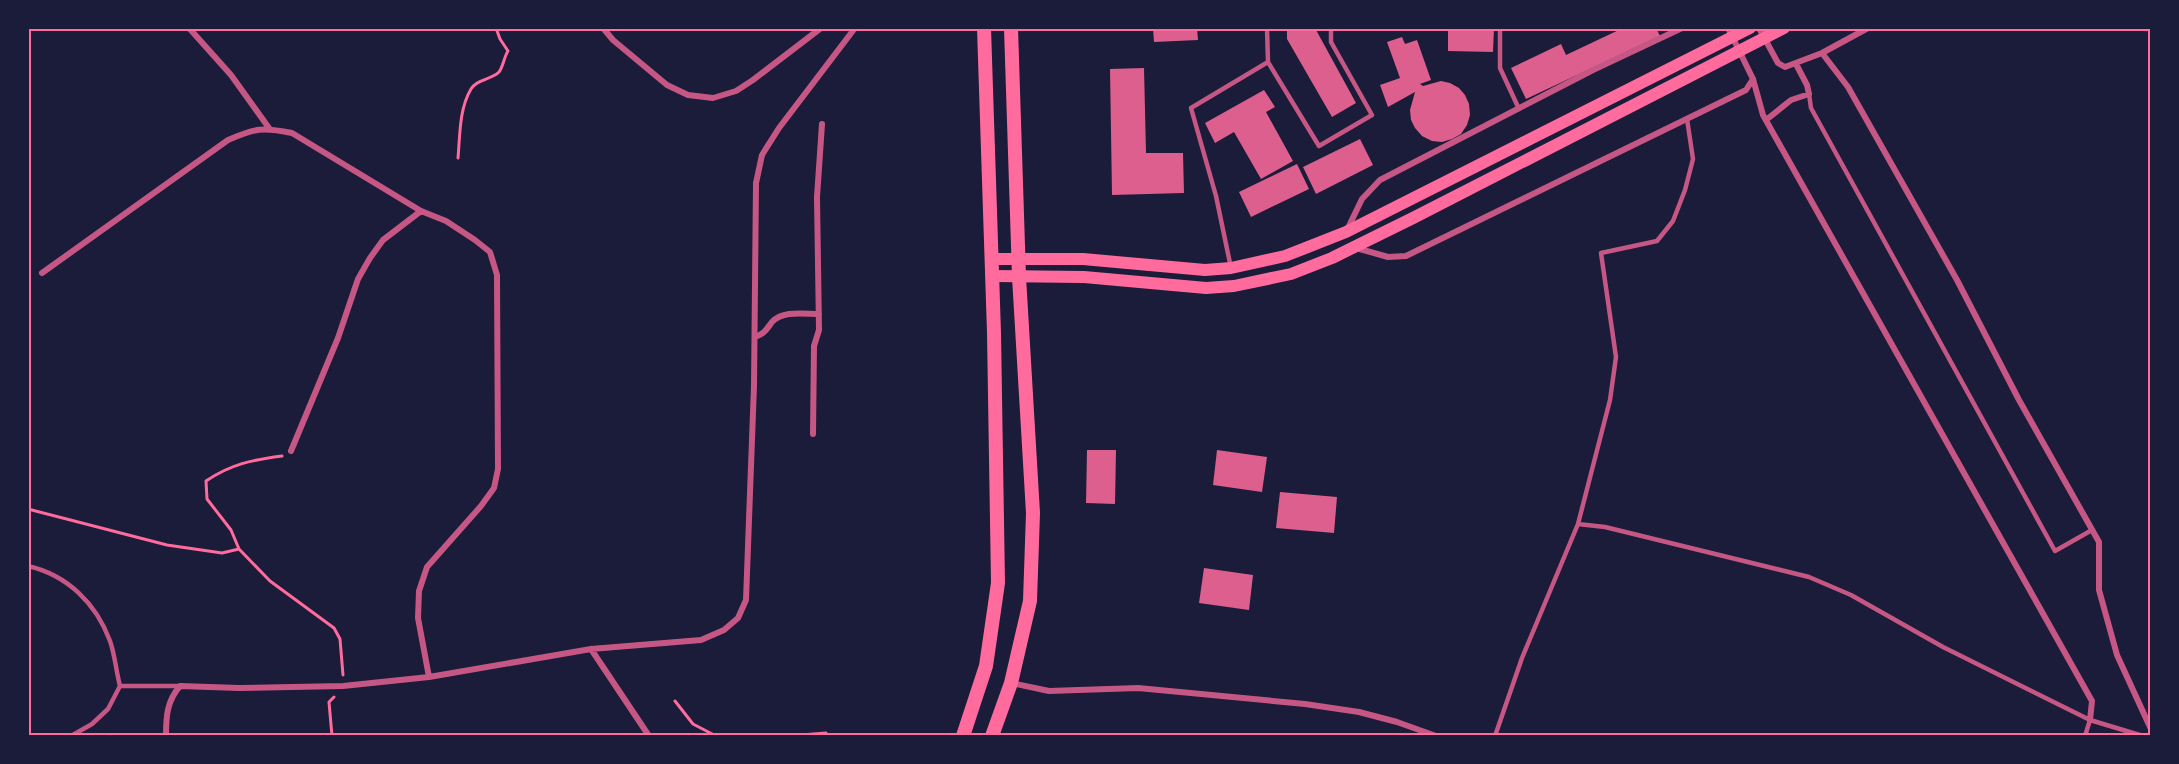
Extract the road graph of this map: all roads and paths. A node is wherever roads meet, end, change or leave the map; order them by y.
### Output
1 (189, 28) edge
2 (496, 28) edge
3 (603, 28) edge
4 (821, 28) edge
5 (855, 28) edge
6 (984, 28) edge
7 (1011, 28) edge
8 (1267, 28) edge
9 (1331, 28) edge
10 (1500, 28) edge
11 (1682, 28) edge
12 (1728, 28) edge
13 (1750, 28) edge
14 (1759, 28) edge
15 (1784, 28) edge
16 (1868, 28) edge
17 (1822, 52) junction
18 (1268, 63) junction
19 (1796, 64) junction
20 (1754, 79) junction
21 (1809, 94) junction
22 (1519, 109) junction
23 (1687, 118) junction
24 (1766, 120) junction
25 (822, 124) dead end
26 (269, 128) junction
27 (458, 158) dead end
28 (421, 211) junction
29 (1346, 232) junction
30 (1353, 247) junction
31 (992, 259) junction
32 (1019, 259) junction
33 (1231, 268) junction
34 (42, 273) dead end
35 (992, 276) junction
36 (1019, 277) junction
37 (819, 314) junction
38 (754, 337) junction
39 (813, 434) dead end
40 (291, 451) joint
41 (28, 508) edge
42 (1578, 524) junction
43 (2092, 530) junction
44 (239, 549) junction
45 (28, 566) edge
46 (591, 649) junction
47 (429, 677) junction
48 (1011, 683) junction
49 (120, 686) junction
50 (180, 686) junction
51 (343, 686) junction
52 (338, 694) dead end
53 (675, 700) dead end
54 (2090, 720) junction
55 (2151, 727) edge
56 (71, 735) edge
57 (166, 735) edge
58 (332, 735) edge
59 (649, 735) edge
60 (716, 735) edge
61 (788, 735) edge
62 (826, 735) edge
63 (963, 735) edge
64 (992, 735) edge
65 (1436, 735) edge
66 (1495, 735) edge
67 (2085, 735) edge
68 (2143, 735) edge

1 - 26 street
2 - 27 path
3 - 4 street
5 - 38 street
6 - 31 main road
7 - 32 main road
8 - 18 lane
9 - 18 lane
10 - 22 lane
11 - 22 street
12 - 20 street
13 - 29 main road
14 - 19 street
15 - 30 main road
16 - 17 street
17 - 19 street
17 - 43 street
18 - 33 lane
19 - 21 street
20 - 23 street
20 - 24 street
21 - 24 street
21 - 43 lane
22 - 29 street
23 - 30 street
23 - 42 lane
24 - 54 street
25 - 37 street
26 - 28 street
26 - 34 street
28 - 40 street
28 - 47 street
29 - 33 main road
30 - 36 main road
31 - 32 main road
31 - 35 main road
32 - 33 main road
32 - 36 main road
35 - 36 main road
35 - 63 main road
36 - 48 main road
37 - 38 street
37 - 39 street
38 - 46 street
40 - 44 path
41 - 44 path
42 - 54 lane
42 - 66 lane
43 - 55 street
44 - 51 path
45 - 49 lane
46 - 47 street
46 - 59 street
47 - 51 street
48 - 64 main road
48 - 65 street
49 - 50 lane
49 - 56 lane
50 - 51 street
50 - 57 street
52 - 58 path
53 - 60 path
54 - 67 lane
54 - 68 lane
61 - 62 path

